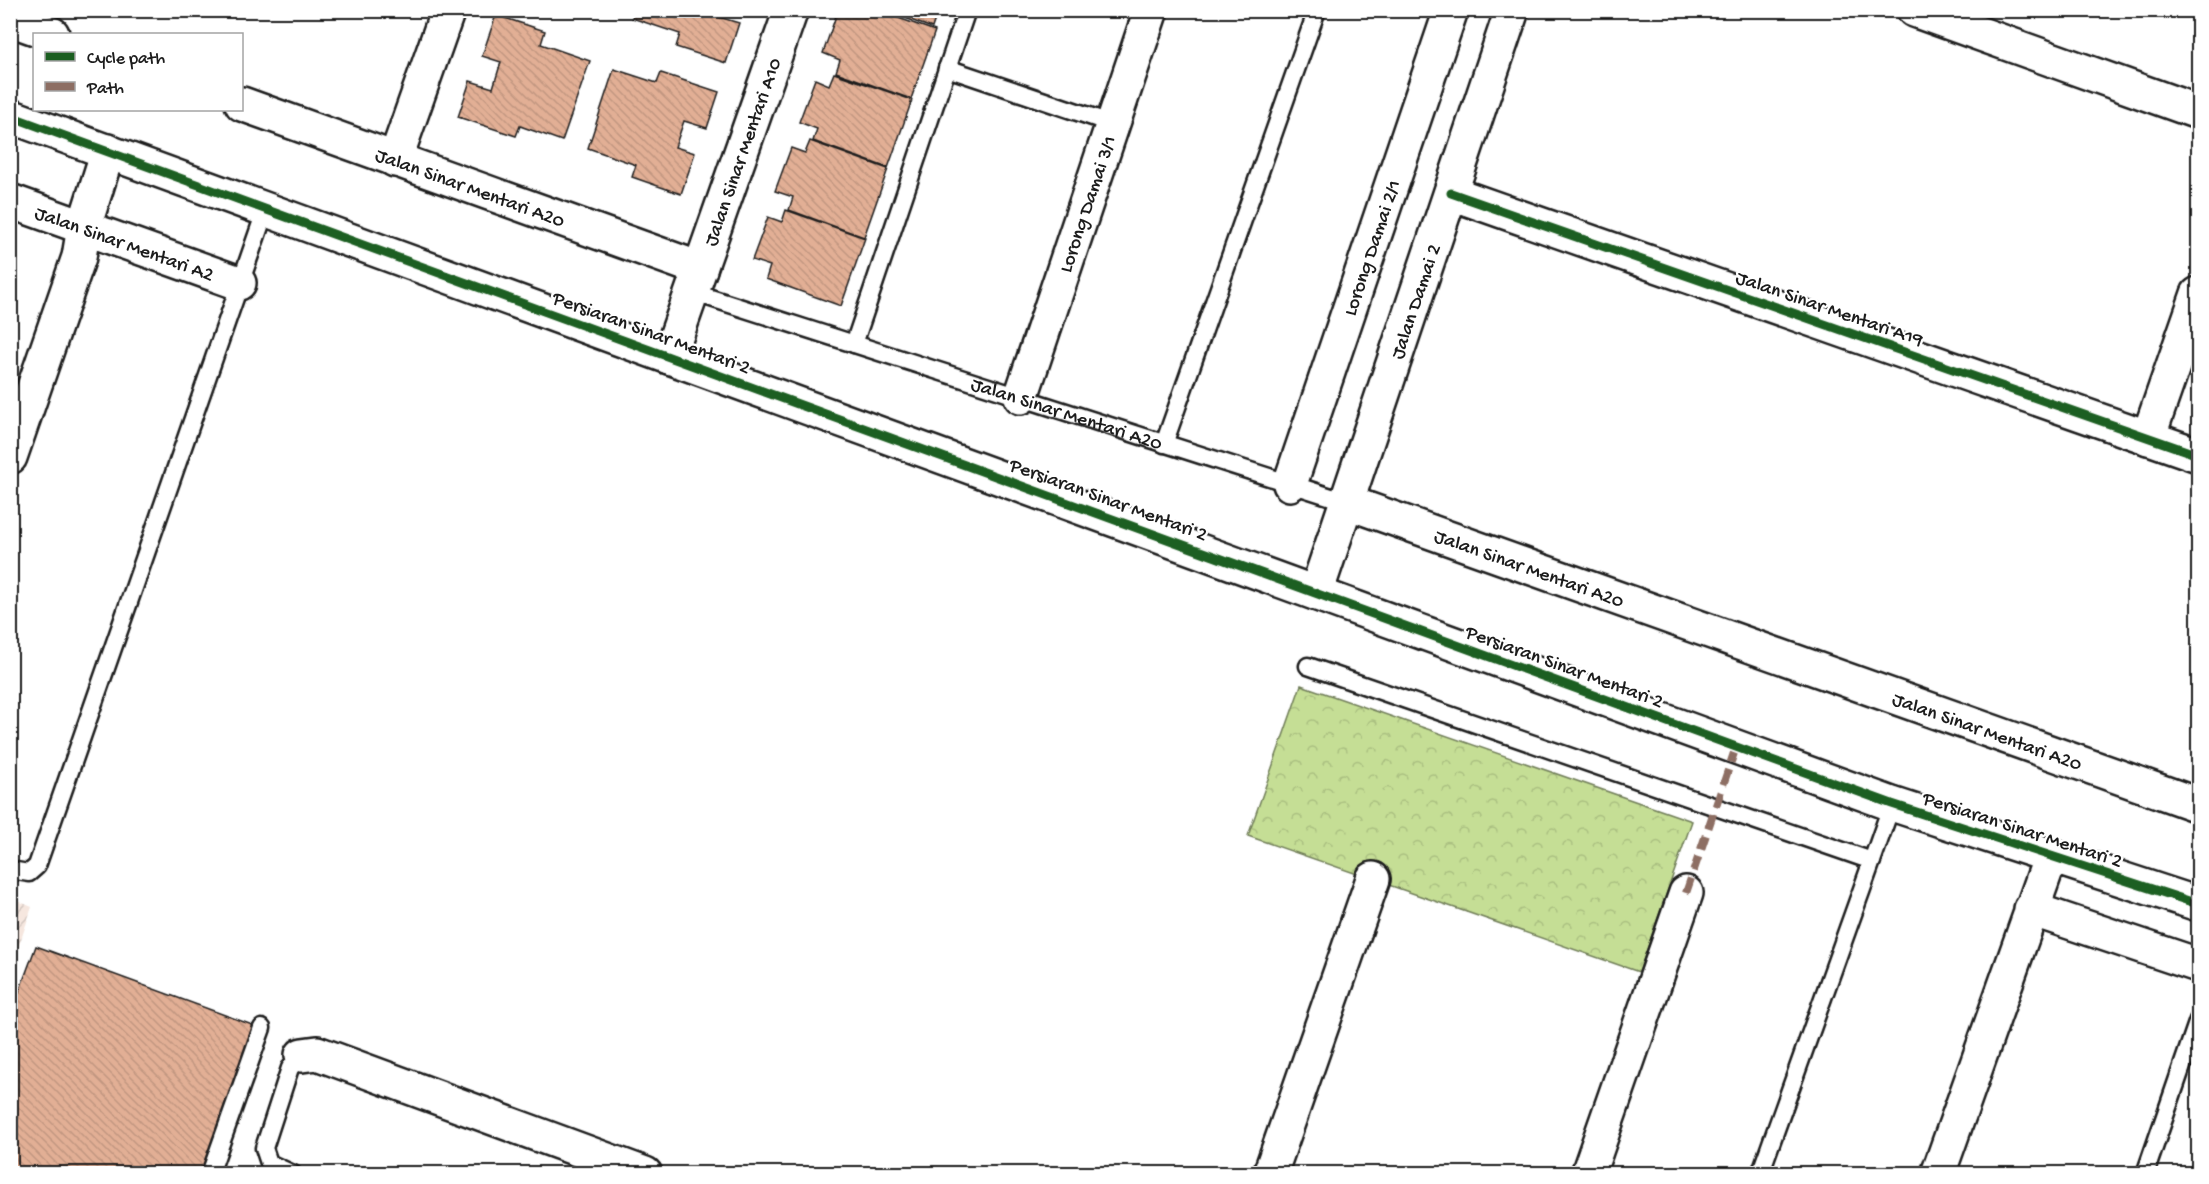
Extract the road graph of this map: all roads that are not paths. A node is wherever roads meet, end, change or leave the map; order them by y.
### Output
1 (448, 10) edge
2 (791, 10) edge
3 (967, 10) edge
4 (1150, 10) edge
5 (1317, 10) edge
6 (1451, 10) edge
7 (1512, 10) edge
8 (1914, 10) edge
9 (10, 20) edge
10 (49, 33) edge
11 (947, 68) junction
12 (243, 104) edge
13 (2199, 111) edge
14 (10, 116) edge
15 (1113, 124) junction
16 (108, 151) junction
17 (395, 160) junction
18 (1450, 193) junction
19 (10, 201) edge
20 (266, 209) junction
21 (84, 227) junction
22 (696, 281) junction
23 (239, 284) junction
24 (2199, 294) edge
25 (854, 344) junction
26 (669, 357) junction
27 (1021, 398) junction
28 (2148, 438) junction
29 (1164, 444) junction
30 (2199, 455) edge
31 (10, 457) edge
32 (1290, 484) junction
33 (1347, 502) junction
34 (1316, 593) junction
35 (1308, 666) dead end
36 (1892, 804) junction
37 (2199, 805) edge
38 (2051, 856) junction
39 (1872, 861) junction
40 (10, 870) edge
41 (1373, 879) dead end
42 (1686, 893) dead end
43 (2199, 904) edge
44 (2031, 909) junction
45 (2199, 965) edge
46 (2199, 1020) edge
47 (262, 1028) dead end
48 (302, 1055) joint
49 (210, 1173) edge
50 (293, 1173) edge
51 (645, 1173) edge
52 (1270, 1173) edge
53 (1588, 1173) edge
54 (1760, 1173) edge
55 (1938, 1173) edge
56 (2145, 1173) edge

1 - 17 street
2 - 22 street, Jalan Sinar Mentari A10
3 - 11 lane
4 - 15 street, Lorong Damai 3/1
5 - 29 lane
6 - 32 street, Lorong Damai 2/1
7 - 18 street, Jalan Damai 2
8 - 13 street
9 - 10 street
11 - 15 lane
11 - 25 lane
12 - 17 street, Jalan Sinar Mentari A20
14 - 16 street, Persiaran Sinar Mentari 2
15 - 27 street, Lorong Damai 3/1
16 - 20 street, Persiaran Sinar Mentari 2
16 - 21 street
17 - 22 street, Jalan Sinar Mentari A20
18 - 28 street, Jalan Sinar Mentari A19
18 - 33 street, Jalan Damai 2
19 - 21 street, Jalan Sinar Mentari A2
20 - 23 lane
20 - 26 street, Persiaran Sinar Mentari 2
21 - 23 street, Jalan Sinar Mentari A2
21 - 31 street
22 - 25 lane, Jalan Sinar Mentari A20
22 - 26 street, Jalan Sinar Mentari A10
23 - 40 lane
24 - 28 street
25 - 27 lane, Jalan Sinar Mentari A20
26 - 34 street, Persiaran Sinar Mentari 2
27 - 29 lane, Jalan Sinar Mentari A20
28 - 30 street, Jalan Sinar Mentari A19
29 - 32 lane, Jalan Sinar Mentari A20
32 - 33 lane, Jalan Sinar Mentari A20
33 - 34 street, Jalan Damai 2
33 - 37 street, Jalan Sinar Mentari A20
34 - 36 street, Persiaran Sinar Mentari 2
35 - 39 lane
36 - 38 street, Persiaran Sinar Mentari 2
36 - 39 lane
38 - 43 street, Persiaran Sinar Mentari 2
38 - 44 street
39 - 54 lane
41 - 52 street
42 - 53 street
44 - 45 street
44 - 55 street
46 - 56 lane
47 - 49 lane
48 - 50 lane
48 - 51 street

